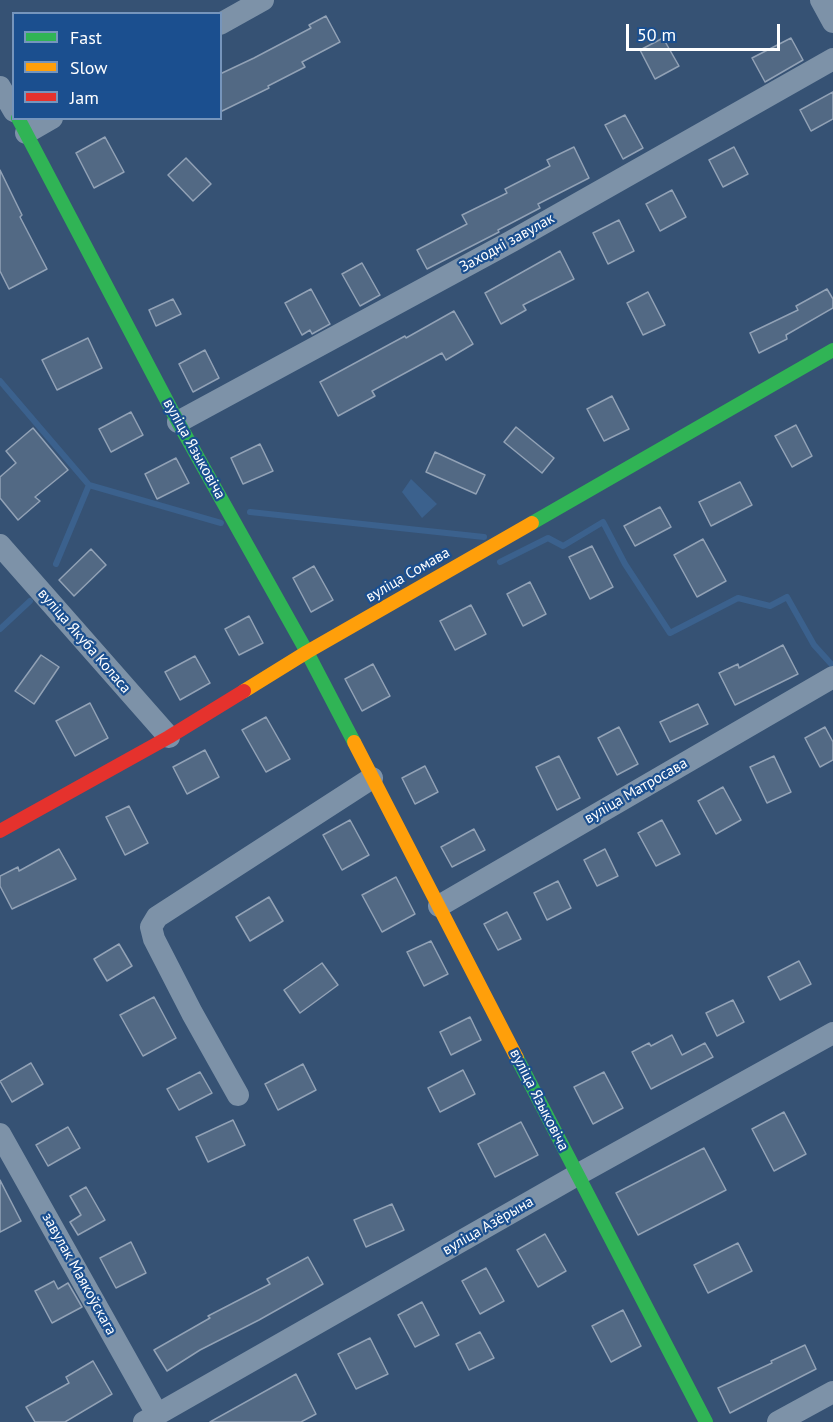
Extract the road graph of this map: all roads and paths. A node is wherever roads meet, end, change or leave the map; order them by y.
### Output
1 (263, 0) edge
2 (820, 0) edge
3 (833, 22) edge
4 (222, 23) edge
5 (833, 59) edge
6 (0, 87) edge
7 (12, 108) edge
8 (44, 120) edge
9 (22, 126) edge
10 (833, 350) edge
11 (178, 422) junction
12 (0, 545) edge
13 (307, 652) junction
14 (833, 676) edge
15 (168, 737) junction
16 (372, 778) junction
17 (0, 831) edge
18 (439, 906) junction
19 (833, 1033) edge
20 (238, 1095) dead end
21 (0, 1134) edge
22 (577, 1175) junction
23 (833, 1392) edge
24 (151, 1418) edge
25 (706, 1422) edge
26 (778, 1422) edge

1 - 4 street
2 - 3 street
5 - 11 street, Заходні завулак
6 - 7 street
8 - 9 street
9 - 11 street, вуліца Языковіча
10 - 13 street, вуліца Сомава
11 - 13 street, вуліца Языковіча
12 - 15 street, вуліца Якуба Коласа
13 - 15 street, вуліца Сомава
13 - 16 street, вуліца Языковіча
14 - 18 street, вуліца Матросава
15 - 17 street, вуліца Сомава
16 - 18 street, вуліца Языковіча
16 - 20 street
18 - 22 street, вуліца Языковіча
19 - 22 street, вуліца Азёрына
21 - 24 street, завулак Маякоўскага
22 - 24 street, вуліца Азёрына
22 - 25 street, вуліца Языковіча
23 - 26 street

